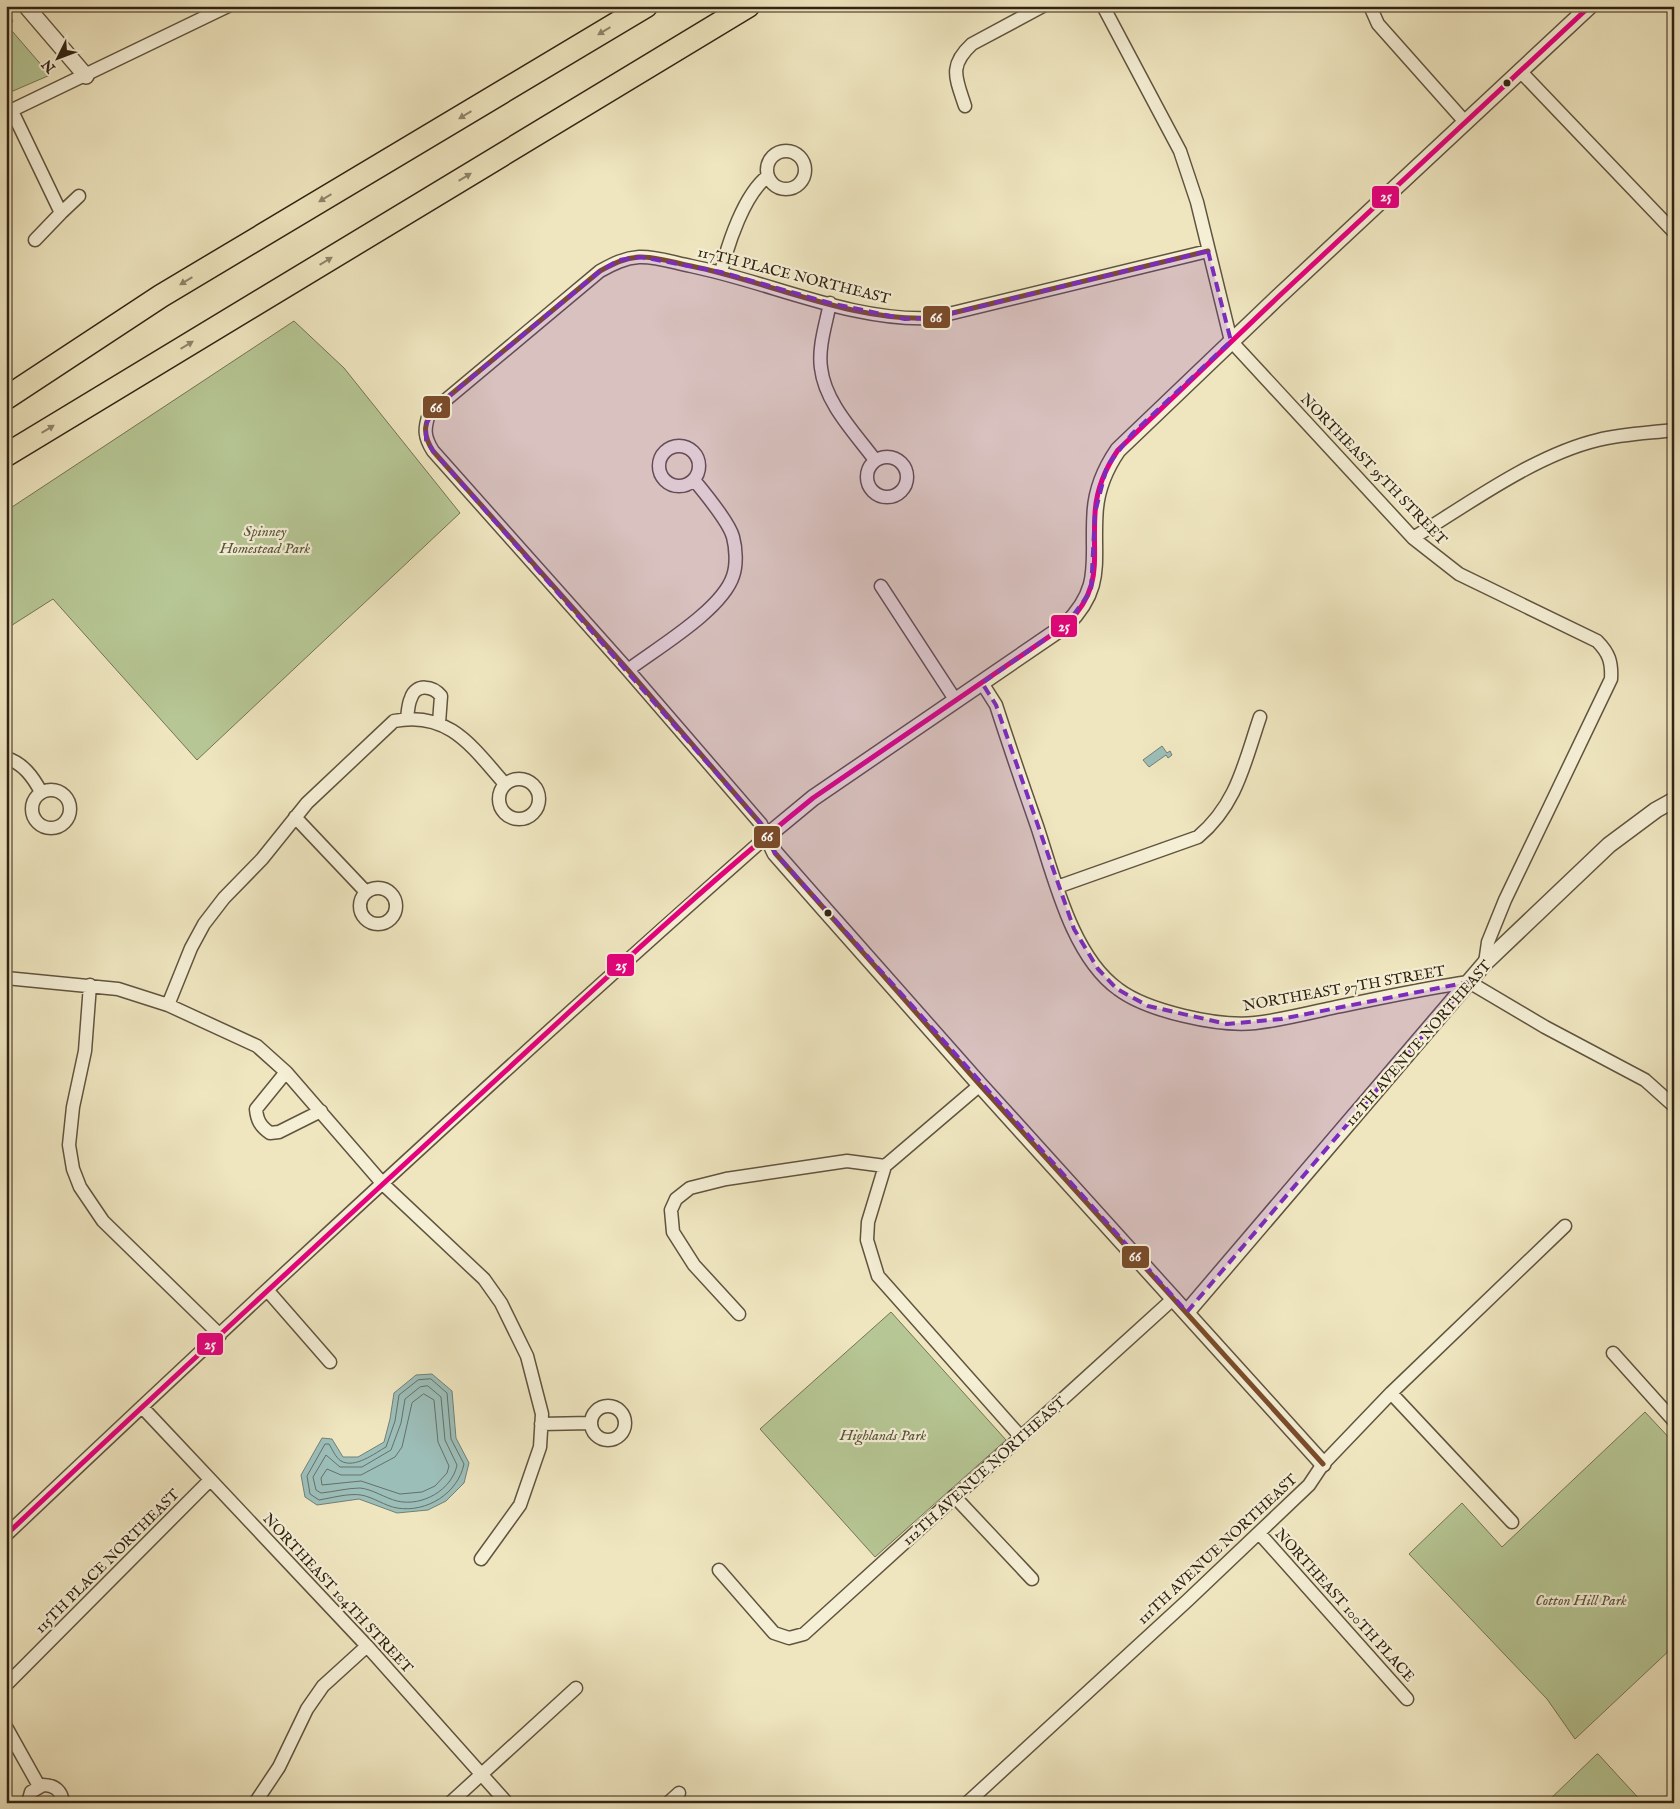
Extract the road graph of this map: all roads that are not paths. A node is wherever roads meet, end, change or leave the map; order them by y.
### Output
1 (26, 6) edge
2 (228, 6) edge
3 (646, 6) edge
4 (748, 6) edge
5 (1043, 6) edge
6 (1103, 6) edge
7 (1370, 6) edge
8 (1590, 6) edge
9 (1521, 72) junction
10 (86, 76) junction
11 (965, 106) dead end
12 (9, 112) edge
13 (1466, 123) junction
14 (768, 176) dead end
15 (79, 196) dead end
16 (62, 213) junction
17 (1674, 232) edge
18 (35, 240) dead end
19 (1208, 250) junction
20 (721, 272) junction
21 (830, 303) junction
22 (1231, 341) junction
23 (6, 398) edge
24 (1674, 430) edge
25 (6, 454) edge
26 (875, 460) dead end
27 (694, 480) dead end
28 (1413, 538) junction
29 (881, 586) dead end
30 (628, 670) junction
31 (982, 683) junction
32 (956, 701) junction
33 (1260, 717) dead end
34 (407, 718) junction
35 (439, 723) junction
36 (11, 760) edge
37 (506, 784) dead end
38 (41, 792) dead end
39 (1674, 800) edge
40 (296, 817) junction
41 (767, 836) junction
42 (1057, 888) junction
43 (366, 892) dead end
44 (1485, 963) junction
45 (6, 978) edge
46 (1470, 982) junction
47 (90, 985) junction
48 (168, 1005) junction
49 (286, 1072) junction
50 (980, 1085) junction
51 (1674, 1106) edge
52 (321, 1111) junction
53 (885, 1166) junction
54 (383, 1184) junction
55 (1565, 1226) dead end
56 (268, 1291) junction
57 (1174, 1298) junction
58 (1187, 1312) junction
59 (739, 1314) dead end
60 (220, 1335) junction
61 (1613, 1353) dead end
62 (330, 1362) dead end
63 (1391, 1393) junction
64 (142, 1407) junction
65 (1674, 1421) edge
66 (591, 1423) dead end
67 (541, 1424) junction
68 (1020, 1436) junction
69 (1323, 1464) junction
70 (210, 1480) junction
71 (954, 1496) junction
72 (1512, 1522) dead end
73 (1259, 1533) junction
74 (6, 1535) edge
75 (480, 1559) dead end
76 (719, 1570) dead end
77 (1032, 1579) dead end
78 (367, 1646) junction
79 (6, 1685) edge
80 (576, 1688) dead end
81 (1407, 1699) dead end
82 (6, 1727) edge
83 (482, 1774) junction
84 (39, 1786) junction
85 (679, 1793) dead end
86 (28, 1803) edge
87 (63, 1803) edge
88 (255, 1803) edge
89 (450, 1803) edge
90 (507, 1803) edge
91 (668, 1803) edge
92 (967, 1803) edge

1 - 10 street
2 - 10 street
3 -> 23 highway
25 -> 4 highway
5 - 11 street
6 - 19 street, NORTHEAST 95TH STREET
7 - 13 street
8 - 9 street
9 - 13 street
9 - 17 street
10 - 12 street
12 - 16 street
13 - 22 street
14 - 20 street
15 - 16 street
16 - 18 street
19 - 21 street, 117TH PLACE NORTHEAST
19 - 22 street, NORTHEAST 95TH STREET
20 - 21 street, 117TH PLACE NORTHEAST
20 - 30 street, 117TH PLACE NORTHEAST
21 - 26 street
22 - 28 street, NORTHEAST 95TH STREET
22 - 31 street
24 - 28 street
27 - 30 street
28 - 44 street, NORTHEAST 95TH STREET
29 - 32 street
30 - 41 street
31 - 32 street
31 - 42 street, NORTHEAST 97TH STREET
32 - 41 street
33 - 42 street
34 - 35 street
34 - 35 street
34 - 40 street
35 - 37 street
36 - 38 street
39 - 44 street, 112TH AVENUE NORTHEAST
40 - 43 street
40 - 48 street
41 - 50 street
41 - 54 street
42 - 46 street, NORTHEAST 97TH STREET
44 - 46 street, 112TH AVENUE NORTHEAST
45 - 47 street
46 - 51 street
46 - 58 street, 112TH AVENUE NORTHEAST
47 - 48 street
47 - 60 street
48 - 49 street
49 - 52 street
49 - 52 street
50 - 53 street
50 - 57 street
52 - 54 street
53 - 59 street
53 - 68 street
54 - 56 street
54 - 67 street
55 - 63 street, 111TH AVENUE NORTHEAST
56 - 60 street
56 - 62 street
57 - 58 street
57 - 68 street, 112TH AVENUE NORTHEAST
58 - 69 street
60 - 64 street
61 - 65 street
63 - 69 street, 111TH AVENUE NORTHEAST
63 - 72 street
64 - 70 street, NORTHEAST 104TH STREET
64 - 74 street
66 - 67 street
67 - 75 street
68 - 71 street, 112TH AVENUE NORTHEAST
69 - 73 street, 111TH AVENUE NORTHEAST
70 - 78 street, NORTHEAST 104TH STREET
70 - 79 street, 115TH PLACE NORTHEAST
71 - 76 street, 112TH AVENUE NORTHEAST
71 - 77 street
73 - 81 street, NORTHEAST 100TH PLACE
73 - 92 street, 111TH AVENUE NORTHEAST
78 - 83 street, NORTHEAST 104TH STREET
78 - 88 street
80 - 83 street
82 - 84 street
83 - 89 street
83 - 90 street, NORTHEAST 104TH STREET
84 - 86 street
84 - 87 street
85 - 91 street

